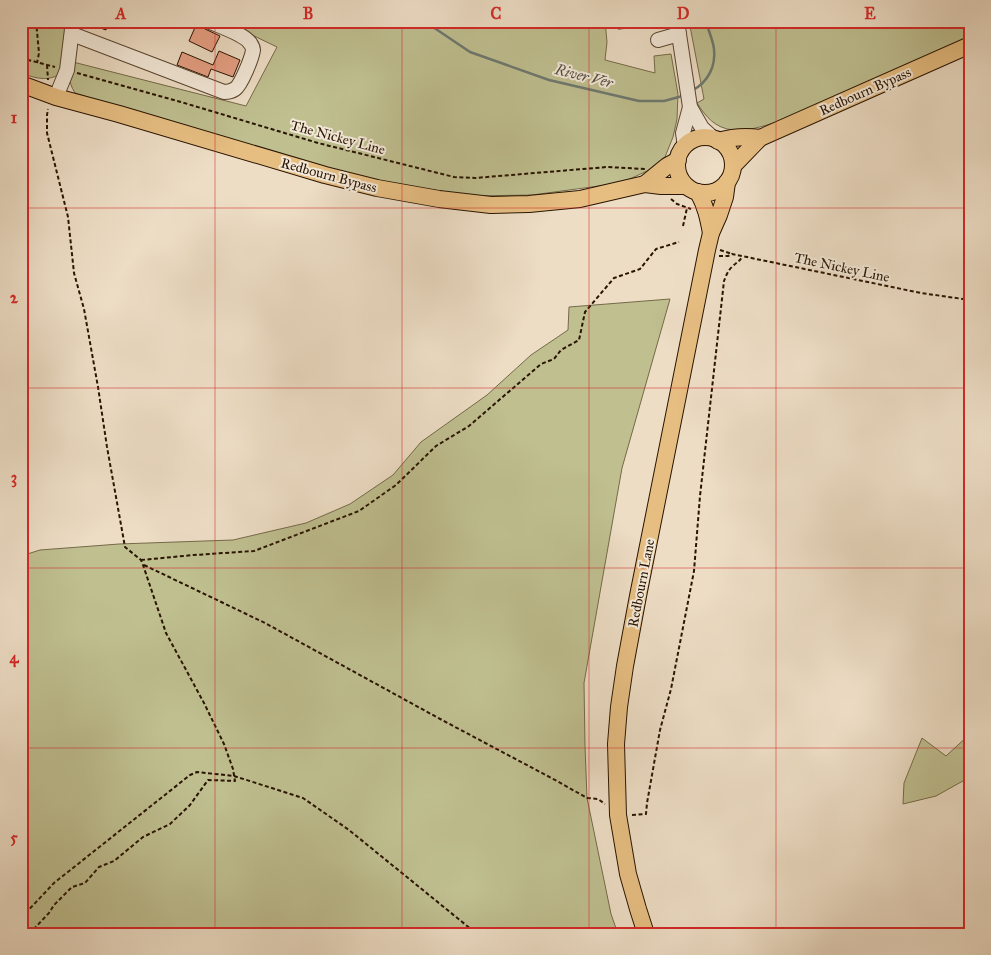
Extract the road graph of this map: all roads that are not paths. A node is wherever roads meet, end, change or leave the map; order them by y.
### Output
1 (208, 21) edge
2 (72, 27) edge
3 (678, 28) edge
4 (658, 40) dead end
5 (970, 45) edge
6 (21, 84) edge
7 (56, 97) junction
8 (689, 102) junction
9 (760, 138) junction
10 (716, 140) junction
11 (681, 153) junction
12 (733, 166) junction
13 (645, 176) junction
14 (727, 182) junction
15 (692, 189) junction
16 (711, 233) junction
17 (646, 934) edge

1 - 2 street
2 - 7 street
3 - 4 street
3 - 8 street
5 - 9 main road, Redbourn Bypass
6 - 7 main road, Redbourn Bypass
7 - 13 main road, Redbourn Bypass
8 - 10 street
8 - 11 street
9 - 10 main road, Redbourn Bypass
9 - 12 main road, Redbourn Bypass
10 - 11 main road
10 - 12 main road
11 - 13 main road, Redbourn Bypass
11 - 15 main road
12 - 14 main road
13 - 15 main road, Redbourn Bypass
14 - 15 main road
14 - 16 main road, Redbourn Lane
15 - 16 main road, Redbourn Lane
16 - 17 main road, Redbourn Lane

